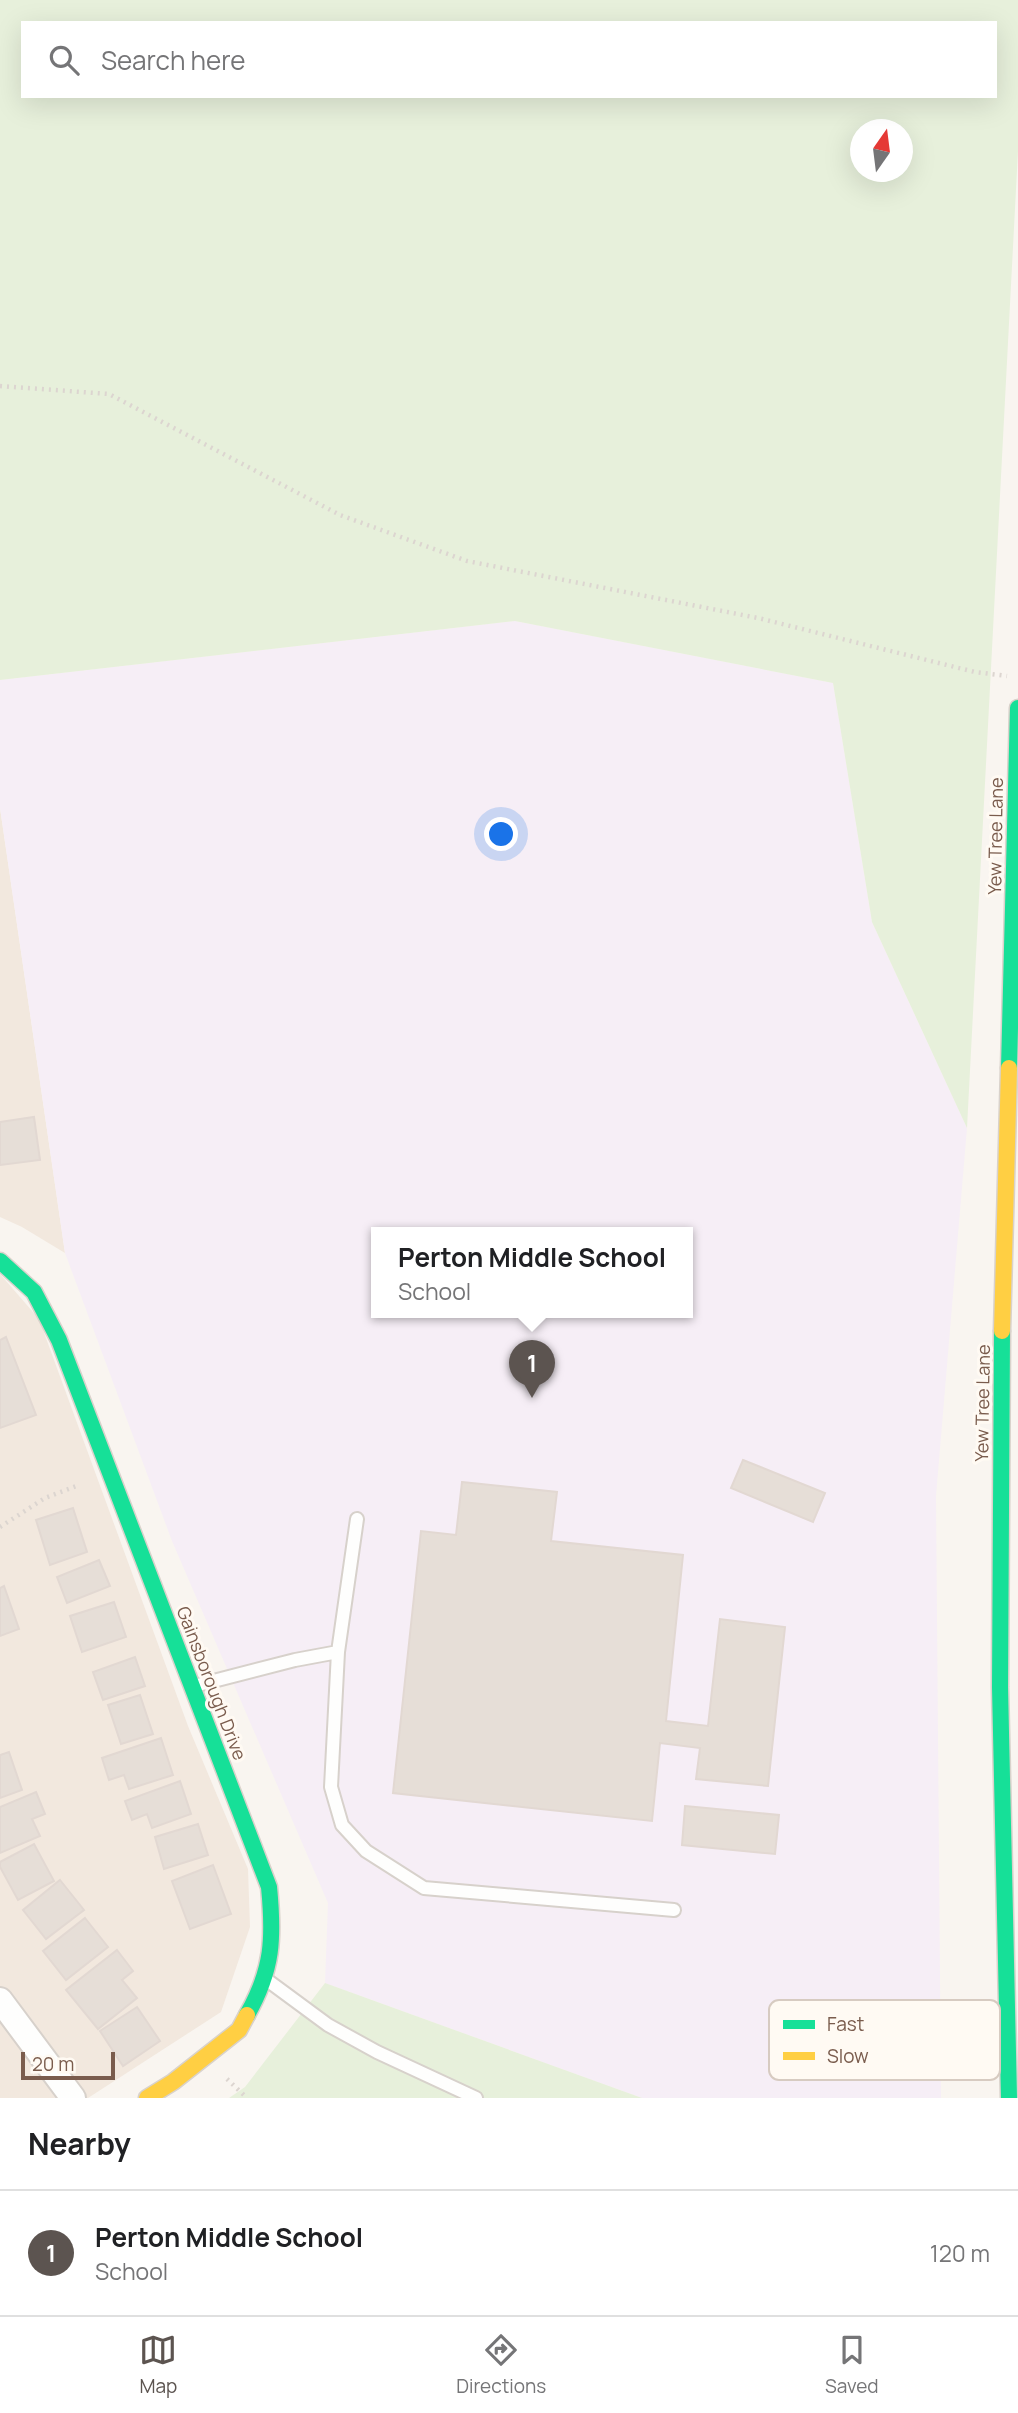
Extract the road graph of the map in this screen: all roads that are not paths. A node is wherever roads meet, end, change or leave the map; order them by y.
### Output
1 (1018, 722) edge
2 (0, 1261) edge
3 (357, 1519) dead end
4 (338, 1652) junction
5 (194, 1686) junction
6 (674, 1910) dead end
7 (1013, 1968) edge
8 (264, 1978) junction
9 (0, 2000) edge
10 (73, 2098) edge
11 (148, 2098) edge
12 (477, 2098) edge
13 (1009, 2098) edge

1 - 7 street, Yew Tree Lane
2 - 5 street, Gainsborough Drive
3 - 4 lane
4 - 5 lane
4 - 6 lane
5 - 8 street, Gainsborough Drive
7 - 13 street, Yew Tree Lane
8 - 11 street, Gainsborough Drive
8 - 12 lane
9 - 10 street

